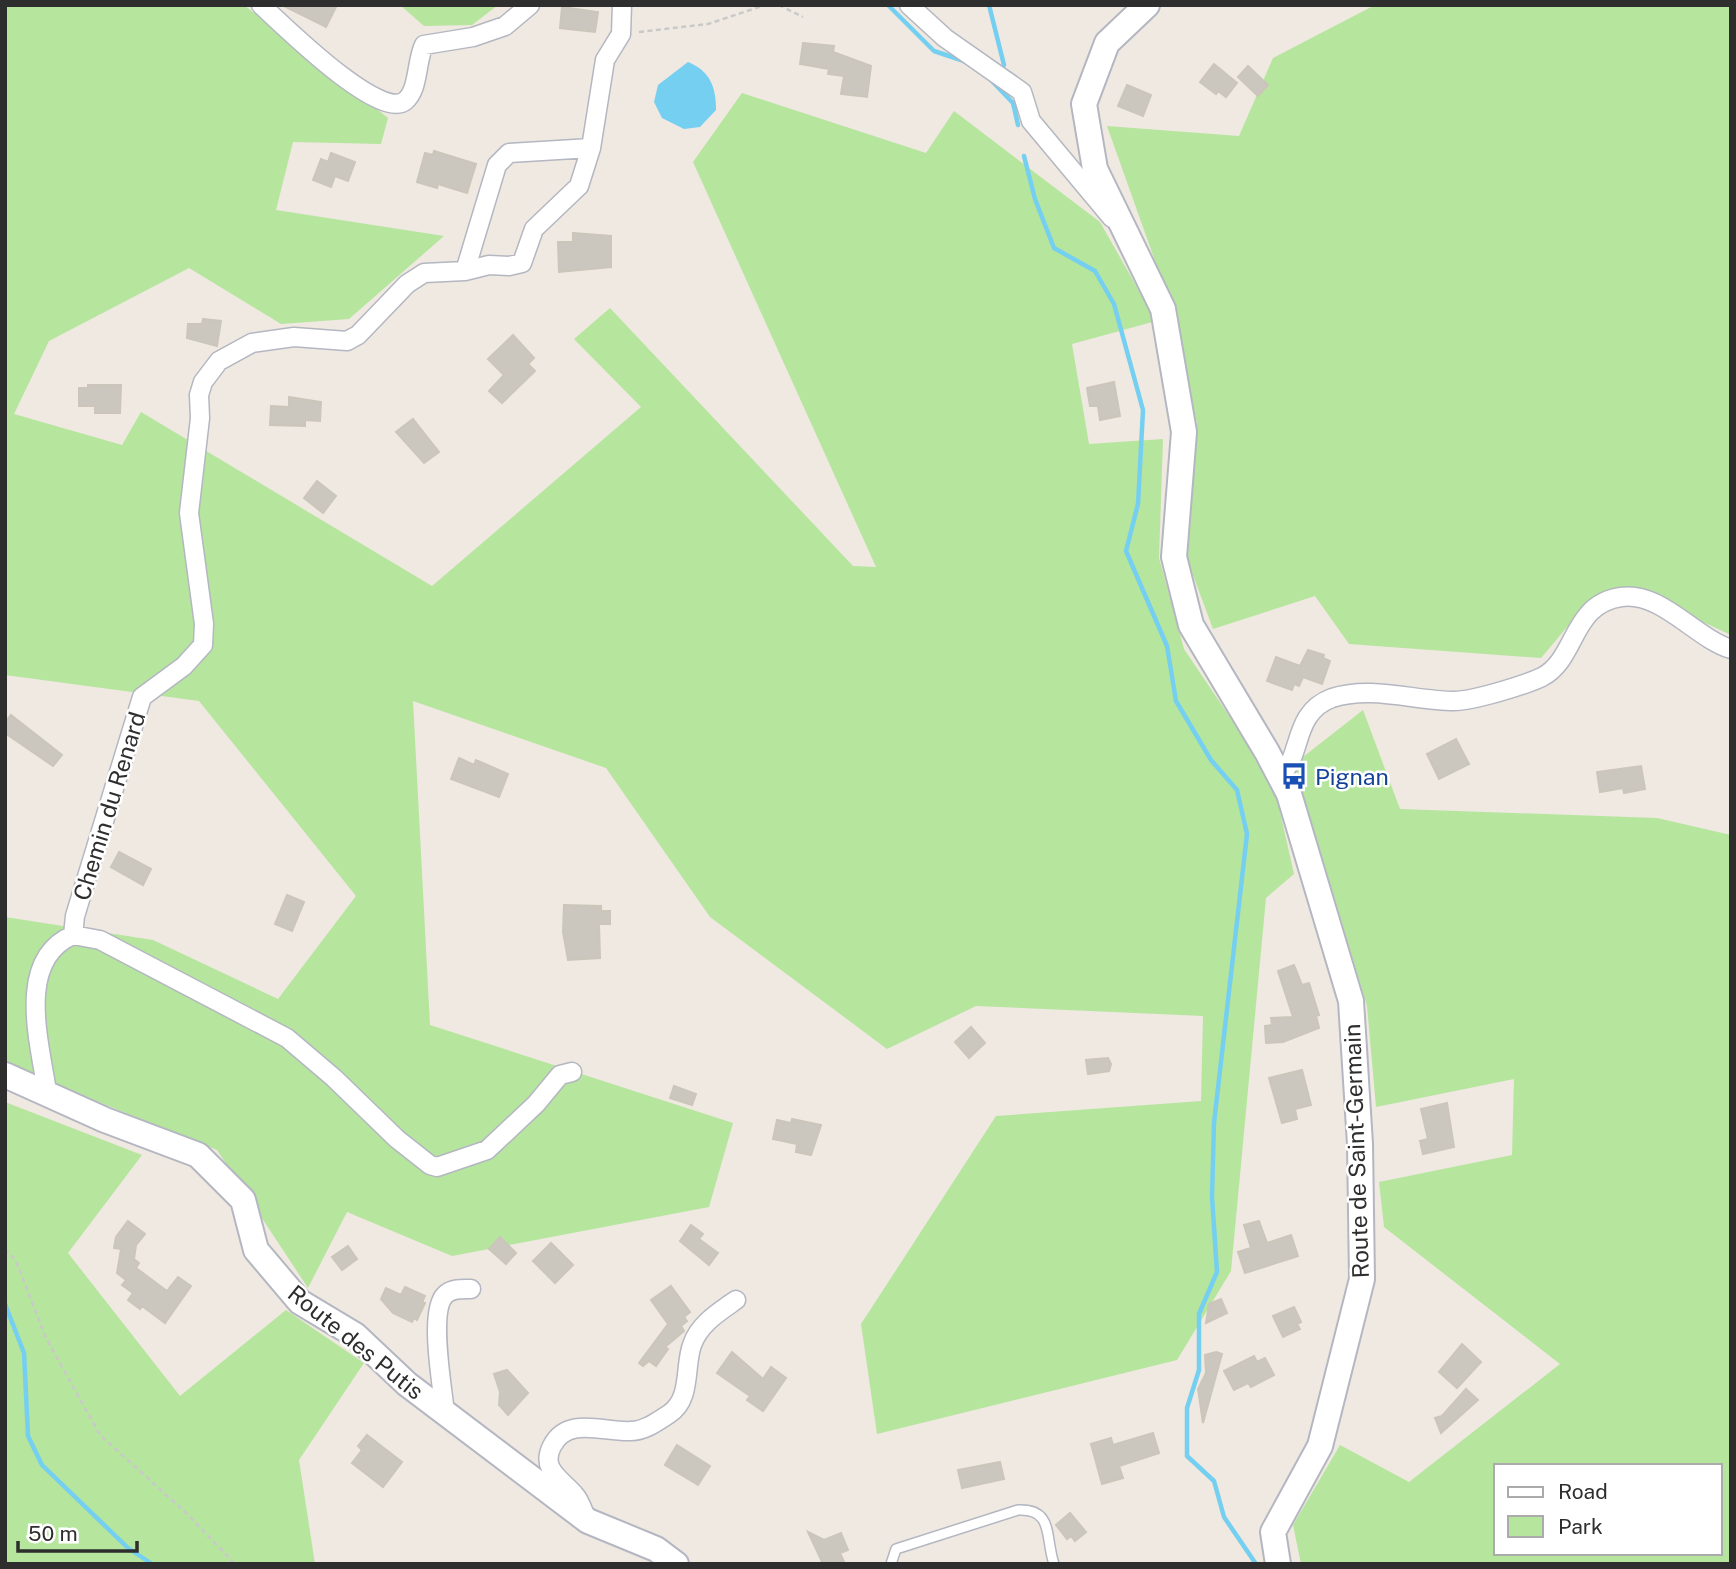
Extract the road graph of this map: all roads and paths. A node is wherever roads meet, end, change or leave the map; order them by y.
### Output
1 (261, 5) edge
2 (530, 5) edge
3 (622, 5) edge
4 (765, 5) edge
5 (779, 5) edge
6 (909, 5) edge
7 (1147, 5) edge
8 (803, 17) dead end
9 (621, 34) junction
10 (591, 148) junction
11 (1127, 234) junction
12 (465, 271) junction
13 (1731, 649) edge
14 (1280, 774) junction
15 (73, 935) junction
16 (572, 1072) dead end
17 (5, 1075) edge
18 (47, 1092) junction
19 (5, 1249) edge
20 (471, 1289) dead end
21 (736, 1300) dead end
22 (445, 1413) junction
23 (588, 1521) junction
24 (234, 1564) edge
25 (676, 1564) edge
26 (891, 1564) edge
27 (1054, 1564) edge
28 (1278, 1564) edge

1 - 2 street
3 - 9 street, Chemin du Renard
4 - 9 path
5 - 8 path
6 - 11 street
7 - 11 street, Route de Saint-Germain
9 - 10 street, Chemin du Renard
10 - 12 street, Chemin du Renard
10 - 12 street
11 - 14 street, Route de Saint-Germain
12 - 15 street, Chemin du Renard
13 - 14 street
14 - 28 street, Route de Saint-Germain
15 - 16 street, Chemin du Renard
15 - 18 street
17 - 18 street, Route des Putis
18 - 22 street, Route des Putis
19 - 24 path
20 - 22 street
21 - 23 street
22 - 23 street, Route des Putis
23 - 25 street, Route des Putis
26 - 27 lane

